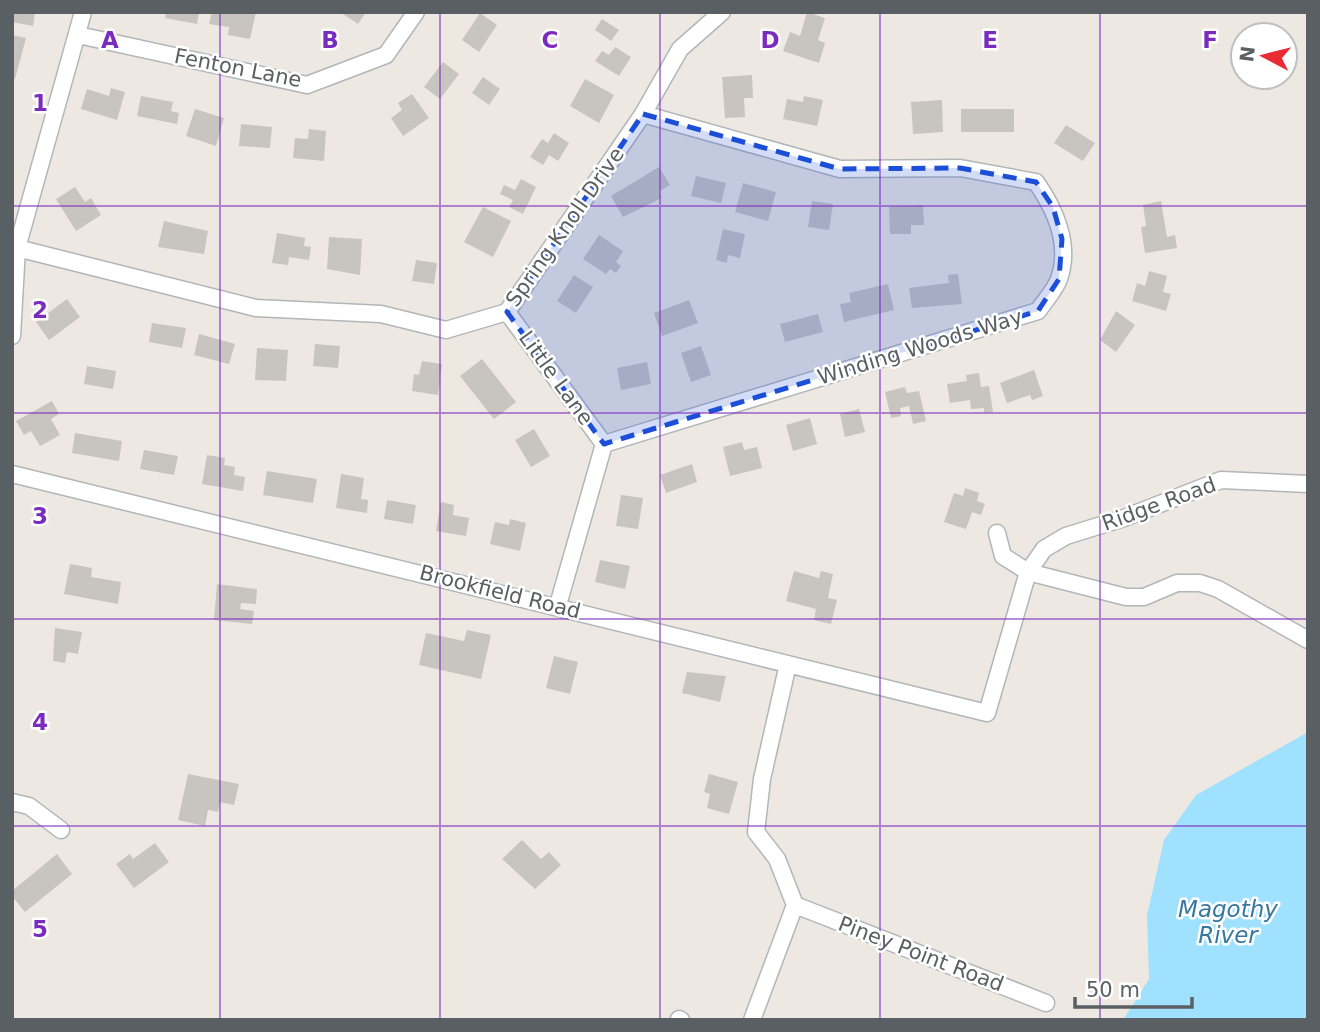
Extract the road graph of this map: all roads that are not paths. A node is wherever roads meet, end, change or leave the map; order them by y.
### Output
1 (83, 12) edge
2 (416, 12) edge
3 (722, 12) edge
4 (78, 35) junction
5 (643, 114) junction
6 (17, 248) junction
7 (508, 312) junction
8 (12, 336) edge
9 (604, 444) junction
10 (12, 474) edge
11 (1308, 484) edge
12 (997, 534) dead end
13 (1028, 572) junction
14 (558, 605) junction
15 (1308, 640) edge
16 (788, 664) junction
17 (12, 802) edge
18 (61, 830) dead end
19 (795, 905) junction
20 (1046, 1003) dead end
21 (752, 1020) edge

1 - 4 street
2 - 4 street, Fenton Lane
3 - 5 street, Spring Knoll Drive
4 - 6 street
5 - 7 street, Spring Knoll Drive
5 - 9 street, Winding Woods Way
6 - 7 street, Spring Knoll Drive
6 - 8 street
7 - 9 street, Little Lane
9 - 14 street
10 - 14 street, Brookfield Road
11 - 13 street, Ridge Road
12 - 13 street
13 - 15 street
13 - 16 street, Brookfield Road
14 - 16 street, Brookfield Road
16 - 19 street
17 - 18 street
19 - 20 street, Piney Point Road
19 - 21 street

